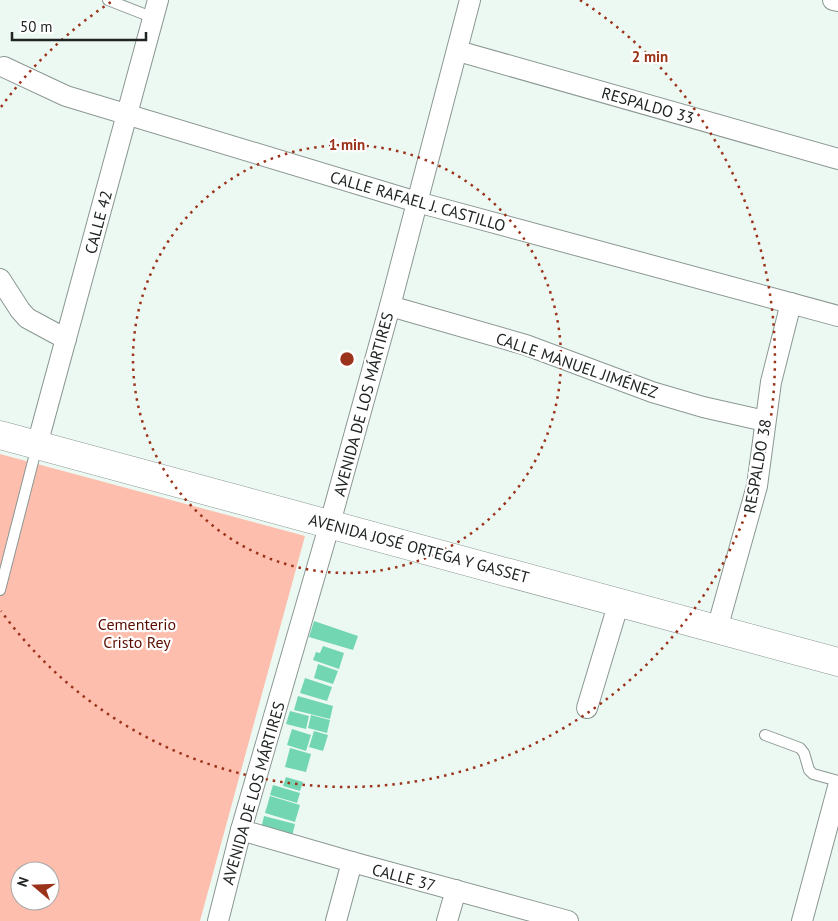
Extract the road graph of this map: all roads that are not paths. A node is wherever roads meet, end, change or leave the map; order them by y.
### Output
1 (108, 0) edge
2 (470, 0) edge
3 (833, 0) edge
4 (838, 1) edge
5 (156, 9) edge
6 (458, 51) junction
7 (4, 67) dead end
8 (127, 115) junction
9 (838, 159) edge
10 (417, 202) junction
11 (0, 279) edge
12 (791, 302) junction
13 (390, 306) junction
14 (838, 316) edge
15 (66, 339) junction
16 (765, 421) junction
17 (0, 435) edge
18 (37, 445) junction
19 (330, 523) junction
20 (0, 590) edge
21 (619, 602) junction
22 (717, 629) junction
23 (838, 662) edge
24 (587, 708) dead end
25 (765, 735) dead end
26 (838, 781) edge
27 (838, 788) edge
28 (241, 830) junction
29 (352, 862) junction
30 (456, 890) junction
31 (218, 921) edge
32 (336, 921) edge
33 (447, 921) edge
34 (567, 921) edge
35 (802, 921) edge

1 - 5 lane
2 - 6 street, AVENIDA DE LOS MÁRTIRES
3 - 4 street
5 - 8 street, CALLE 42
6 - 9 street, RESPALDO 33
6 - 10 street, AVENIDA DE LOS MÁRTIRES
7 - 8 street, CALLE RAFAEL J. CASTILLO
8 - 10 street, CALLE RAFAEL J. CASTILLO
8 - 15 street, CALLE 42
10 - 12 street, CALLE RAFAEL J. CASTILLO
10 - 13 street, AVENIDA DE LOS MÁRTIRES
11 - 15 street
12 - 14 street, CALLE RAFAEL J. CASTILLO
12 - 16 street, RESPALDO 38
13 - 16 street, CALLE MANUEL JIMÉNEZ
13 - 19 street, AVENIDA DE LOS MÁRTIRES
15 - 18 street, CALLE 42
16 - 22 street, RESPALDO 38
17 - 18 main road, AVENIDA JOSÉ ORTEGA Y GASSET
18 - 19 main road, AVENIDA JOSÉ ORTEGA Y GASSET
18 - 20 lane
19 - 21 main road, AVENIDA JOSÉ ORTEGA Y GASSET
19 - 28 street, AVENIDA DE LOS MÁRTIRES
21 - 22 main road, AVENIDA JOSÉ ORTEGA Y GASSET
21 - 24 street
22 - 23 main road, AVENIDA JOSÉ ORTEGA Y GASSET
25 - 26 lane
27 - 35 street
28 - 29 street, CALLE 37
28 - 31 street, AVENIDA DE LOS MÁRTIRES
29 - 30 street, CALLE 37
29 - 32 street
30 - 33 street
30 - 34 street, CALLE 37

